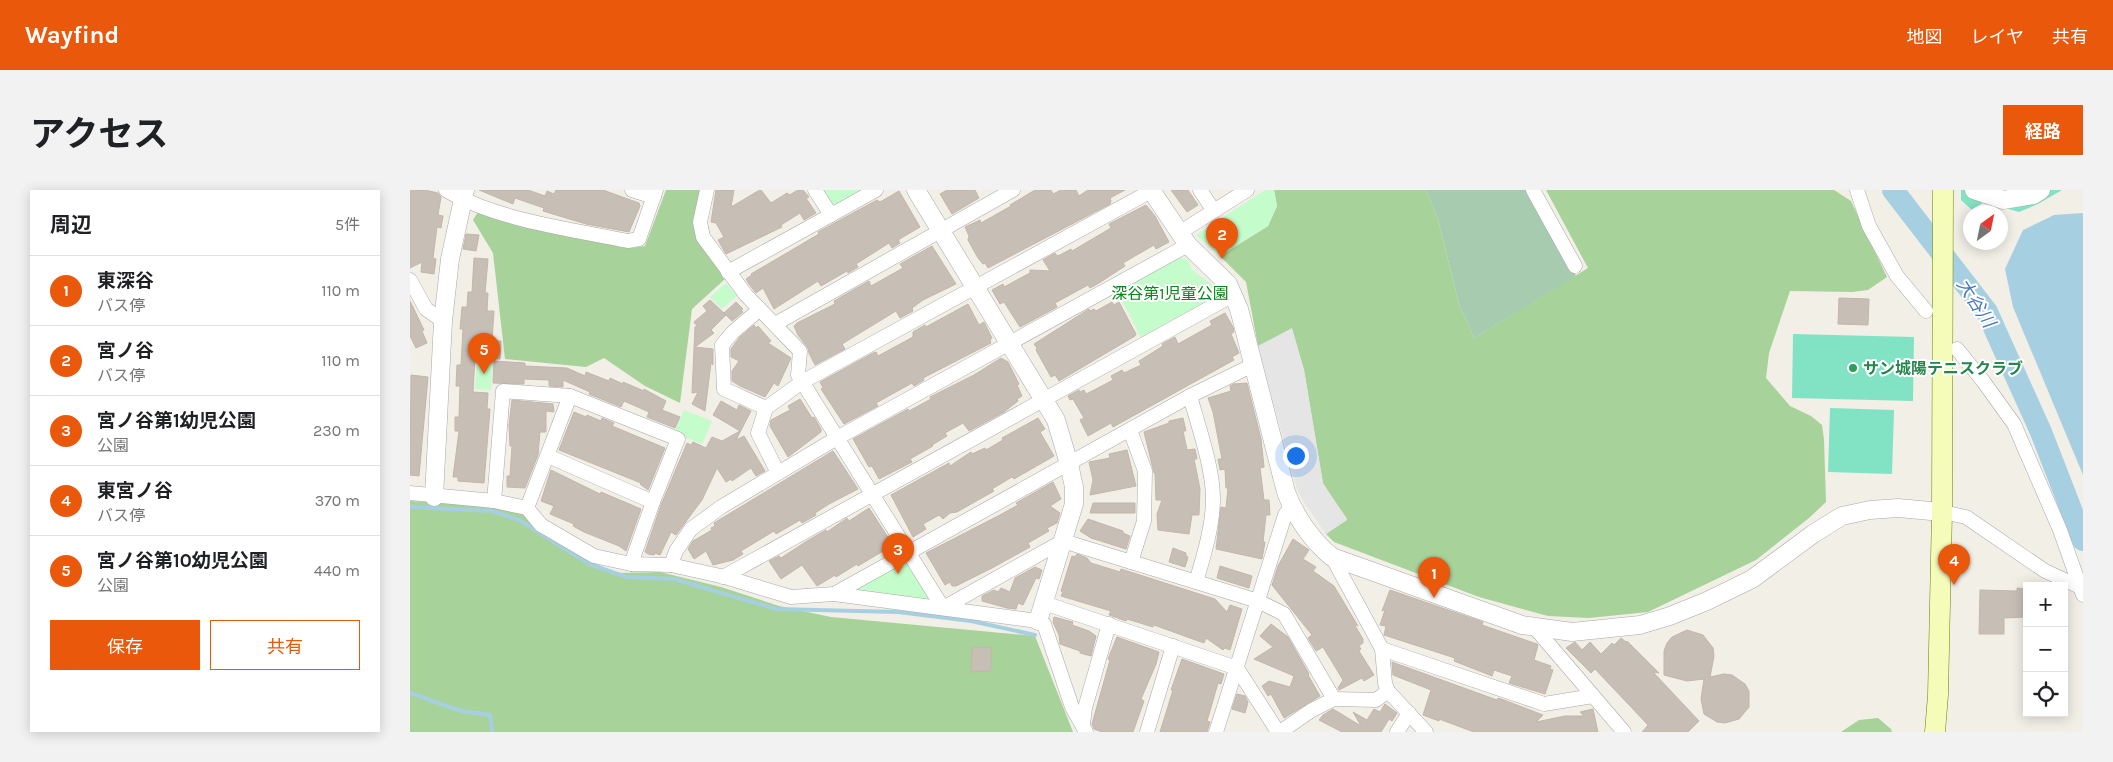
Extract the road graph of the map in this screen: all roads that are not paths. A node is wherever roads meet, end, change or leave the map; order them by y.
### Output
1 (446, 190) edge
2 (632, 190) edge
3 (707, 190) edge
4 (815, 190) edge
5 (876, 190) edge
6 (916, 190) edge
7 (1013, 190) edge
8 (1151, 190) edge
9 (1200, 190) edge
10 (1247, 190) edge
11 (1533, 190) edge
12 (1857, 190) edge
13 (1943, 190) edge
14 (1974, 190) edge
15 (2041, 190) edge
16 (655, 193) edge
17 (463, 195) edge
18 (1214, 210) junction
19 (831, 215) junction
20 (941, 230) junction
21 (1183, 239) junction
22 (1575, 266) dead end
23 (728, 272) junction
24 (410, 280) edge
25 (975, 287) junction
26 (1233, 295) junction
27 (760, 309) junction
28 (1926, 311) dead end
29 (443, 322) junction
30 (775, 324) junction
31 (1010, 343) junction
32 (1957, 350) dead end
33 (1253, 365) junction
34 (802, 382) junction
35 (570, 396) junction
36 (1190, 396) junction
37 (1044, 400) junction
38 (766, 408) junction
39 (1130, 430) junction
40 (838, 438) junction
41 (548, 456) junction
42 (1069, 464) junction
43 (778, 473) junction
44 (410, 494) edge
45 (872, 494) junction
46 (434, 497) junction
47 (494, 501) junction
48 (653, 502) junction
49 (1292, 506) junction
50 (527, 508) junction
51 (1942, 512) junction
52 (1063, 540) junction
53 (908, 552) junction
54 (1332, 557) junction
55 (1131, 562) junction
56 (632, 564) junction
57 (671, 565) junction
58 (723, 577) junction
59 (1196, 582) junction
60 (2082, 591) edge
61 (834, 594) junction
62 (1258, 601) junction
63 (1044, 603) junction
64 (943, 608) junction
65 (1038, 621) junction
66 (1109, 624) junction
67 (1535, 628) junction
68 (1173, 646) junction
69 (1382, 649) junction
70 (1237, 668) junction
71 (1388, 691) junction
72 (1593, 696) junction
73 (1334, 699) junction
74 (1409, 713) junction
75 (1084, 728) edge
76 (1147, 732) edge
77 (1216, 732) edge
78 (1279, 732) edge
79 (1397, 732) edge
80 (1426, 732) edge
81 (1624, 732) edge
82 (1935, 732) edge

1 - 17 street
2 - 16 street
3 - 23 street
4 - 19 street
5 - 19 street
6 - 20 street
7 - 20 street
8 - 21 street
8 - 25 street
9 - 18 street
10 - 18 street
11 - 22 street
12 - 28 street
13 - 51 main road
14 - 15 street
16 - 17 street
17 - 29 street
18 - 21 street
19 - 23 street
20 - 25 street
20 - 30 street
21 - 26 street
21 - 31 street
23 - 27 street
24 - 29 street
25 - 31 street
25 - 34 street
26 - 33 street
26 - 37 street
27 - 30 street
27 - 38 street
29 - 46 street
30 - 34 street
31 - 37 street
31 - 40 street
32 - 60 street
33 - 36 street
33 - 49 street
34 - 38 street
34 - 40 street
35 - 41 street
35 - 47 street
35 - 48 street
36 - 39 street
36 - 59 street
37 - 42 street
37 - 45 street
38 - 43 street
39 - 42 street
39 - 55 street
40 - 43 street
40 - 45 street
41 - 48 street
41 - 50 street
42 - 52 street
42 - 53 street
43 - 57 street
44 - 46 street
45 - 53 street
45 - 58 street
46 - 47 street
47 - 50 street
48 - 56 street
49 - 54 street
49 - 62 street
50 - 56 street
51 - 60 street
51 - 67 street
51 - 82 main road
52 - 55 street
52 - 63 street
52 - 64 street
53 - 61 street
53 - 64 street
54 - 67 street
54 - 69 street
55 - 59 street
56 - 57 street
57 - 58 street
58 - 61 street
59 - 62 street
61 - 64 street
62 - 70 street
62 - 73 street
63 - 65 street
63 - 66 street
64 - 65 street
65 - 75 street
66 - 68 street
66 - 75 street
67 - 72 street
68 - 70 street
68 - 76 street
69 - 71 street
69 - 72 street
70 - 77 street
70 - 78 street
71 - 73 street
71 - 74 street
72 - 81 street
73 - 78 street
74 - 79 street
74 - 80 street

